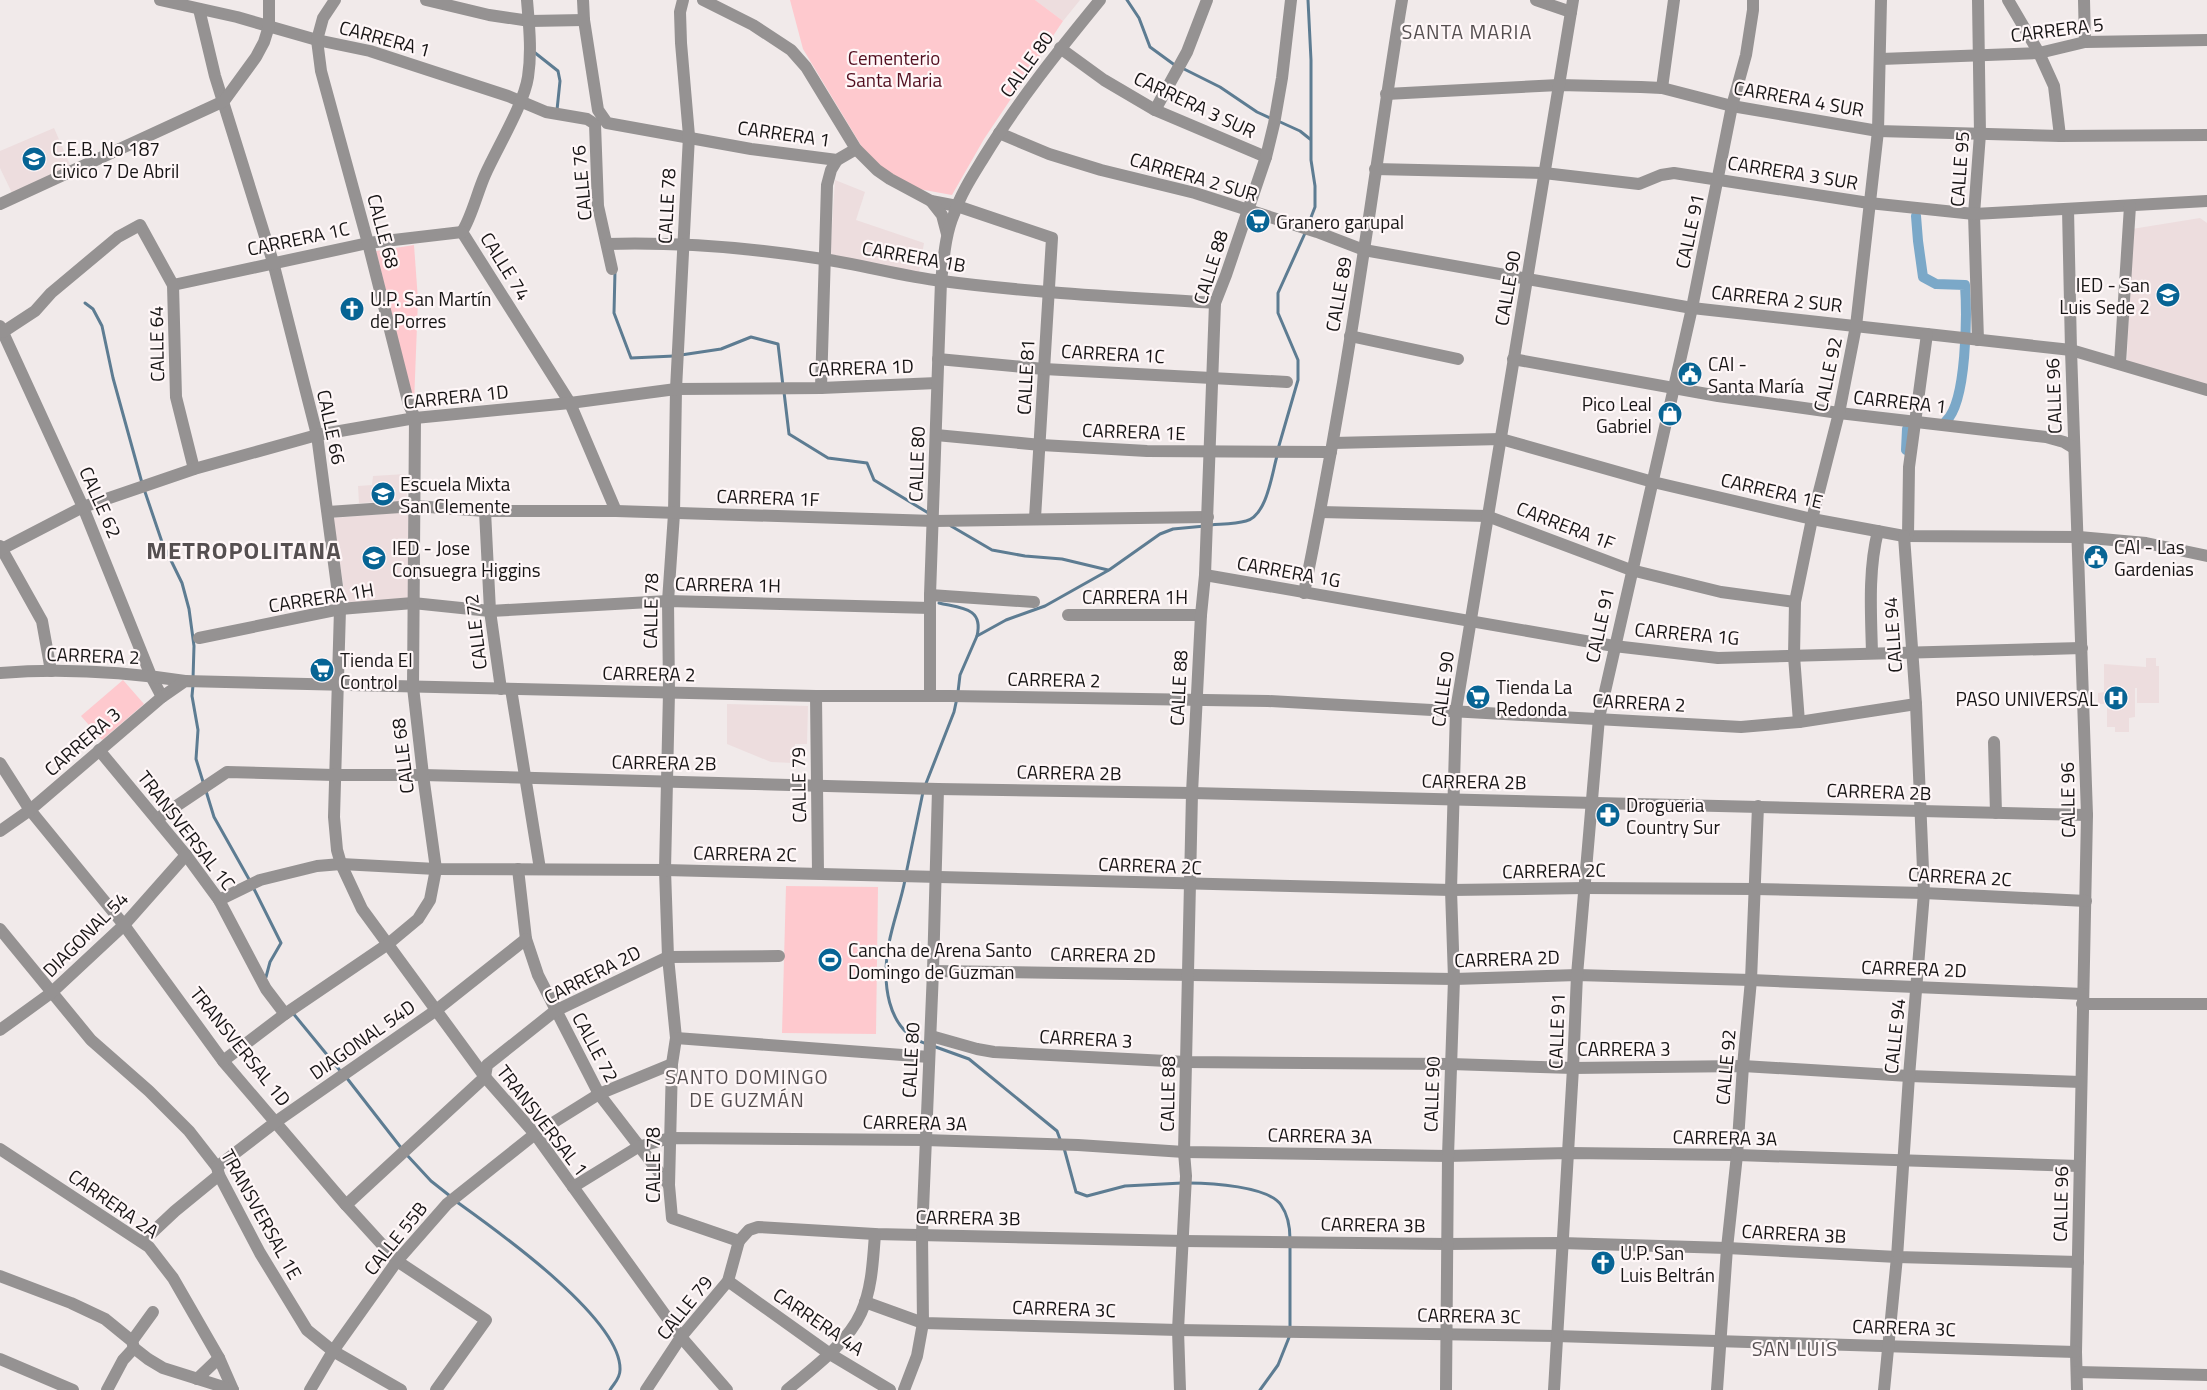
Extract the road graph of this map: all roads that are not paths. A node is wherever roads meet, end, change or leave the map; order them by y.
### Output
1 (160, 0) edge
2 (269, 0) edge
3 (335, 0) edge
4 (426, 0) edge
5 (527, 0) edge
6 (583, 0) edge
7 (683, 0) edge
8 (703, 0) edge
9 (1100, 0) edge
10 (1207, 0) edge
11 (1291, 0) edge
12 (1402, 0) edge
13 (1536, 0) edge
14 (1674, 0) edge
15 (1752, 0) edge
16 (1881, 0) edge
17 (1978, 0) edge
18 (2008, 0) edge
19 (2084, 0) edge
20 (1572, 6) edge
21 (199, 9) junction
22 (584, 20) junction
23 (530, 21) junction
24 (269, 26) junction
25 (317, 40) junction
26 (2207, 40) edge
27 (2085, 42) junction
28 (1060, 48) junction
29 (2039, 54) junction
30 (1980, 55) junction
31 (1881, 59) junction
32 (1559, 86) junction
33 (1662, 88) junction
34 (1386, 94) junction
35 (224, 101) junction
36 (520, 101) junction
37 (1732, 106) junction
38 (1155, 110) junction
39 (601, 123) junction
40 (1878, 131) junction
41 (999, 133) junction
42 (1980, 134) junction
43 (2207, 135) edge
44 (689, 136) junction
45 (2060, 136) junction
46 (856, 149) junction
47 (1266, 157) junction
48 (837, 160) junction
49 (1375, 168) junction
50 (1544, 173) junction
51 (1718, 179) junction
52 (931, 201) junction
53 (2207, 201) edge
54 (1869, 203) junction
55 (0, 204) edge
56 (957, 206) junction
57 (2130, 206) junction
58 (2068, 209) junction
59 (1248, 210) junction
60 (1974, 214) junction
61 (462, 232) junction
62 (947, 234) junction
63 (1052, 238) joint
64 (368, 243) junction
65 (611, 244) junction
66 (683, 245) junction
67 (1364, 250) junction
68 (824, 259) junction
69 (273, 262) junction
70 (612, 269) dead end
71 (1528, 277) junction
72 (941, 281) junction
73 (173, 285) junction
74 (1048, 294) junction
75 (1215, 303) junction
76 (1692, 308) junction
77 (1856, 326) junction
78 (1, 328) edge
79 (1927, 334) junction
80 (1350, 336) junction
81 (1970, 339) junction
82 (2070, 350) junction
83 (938, 359) junction
84 (1458, 359) dead end
85 (1513, 359) junction
86 (2120, 363) junction
87 (1044, 369) junction
88 (1211, 377) junction
89 (1287, 382) dead end
90 (937, 383) junction
91 (821, 388) junction
92 (1674, 388) junction
93 (676, 389) junction
94 (2207, 390) edge
95 (570, 403) junction
96 (1839, 413) junction
97 (415, 418) junction
98 (1915, 422) junction
99 (317, 435) junction
100 (936, 435) junction
101 (1501, 440) junction
102 (2074, 441) junction
103 (1041, 445) junction
104 (1332, 448) junction
105 (1209, 452) junction
106 (194, 469) junction
107 (1653, 482) junction
108 (415, 506) junction
109 (83, 507) junction
110 (485, 511) junction
111 (616, 511) junction
112 (328, 512) junction
113 (1320, 512) junction
114 (674, 514) junction
115 (1487, 516) junction
116 (1036, 518) junction
117 (1812, 519) junction
118 (934, 520) junction
119 (1207, 523) junction
120 (1878, 532) junction
121 (1906, 536) junction
122 (2078, 538) junction
123 (1, 548) edge
124 (2207, 556) edge
125 (1631, 570) junction
126 (1206, 575) junction
127 (1304, 592) junction
128 (668, 601) junction
129 (930, 601) junction
130 (1034, 602) dead end
131 (1795, 602) junction
132 (413, 603) junction
133 (340, 609) junction
134 (490, 611) junction
135 (1068, 614) dead end
136 (1201, 615) junction
137 (1470, 621) junction
138 (199, 638) dead end
139 (1614, 646) junction
140 (2082, 648) junction
141 (1912, 652) junction
142 (1872, 653) junction
143 (1794, 656) junction
144 (51, 671) junction
145 (0, 673) edge
146 (151, 676) junction
147 (191, 681) junction
148 (338, 684) junction
149 (413, 687) junction
150 (506, 689) junction
151 (668, 692) junction
152 (816, 696) junction
153 (930, 696) junction
154 (1196, 701) junction
155 (156, 702) junction
156 (1916, 704) junction
157 (1456, 710) junction
158 (1598, 718) junction
159 (1799, 722) junction
160 (1994, 742) dead end
161 (99, 750) junction
162 (0, 763) edge
163 (334, 775) junction
164 (422, 775) junction
165 (525, 778) junction
166 (666, 781) junction
167 (817, 785) junction
168 (935, 789) junction
169 (1192, 793) junction
170 (1455, 799) junction
171 (1592, 802) junction
172 (1758, 806) junction
173 (30, 810) junction
174 (1921, 812) junction
175 (1996, 813) junction
176 (2087, 815) junction
177 (156, 819) junction
178 (0, 831) edge
179 (186, 855) junction
180 (342, 864) junction
181 (436, 869) junction
182 (540, 869) junction
183 (518, 870) junction
184 (665, 870) junction
185 (818, 873) junction
186 (935, 877) junction
187 (1190, 884) junction
188 (1585, 888) junction
189 (1755, 889) junction
190 (1451, 890) junction
191 (1924, 893) junction
192 (219, 900) junction
193 (2086, 901) junction
194 (124, 925) junction
195 (0, 929) edge
196 (526, 939) junction
197 (388, 944) junction
198 (779, 956) dead end
199 (668, 957) junction
200 (933, 971) junction
201 (1188, 974) junction
202 (1577, 975) junction
203 (1454, 979) junction
204 (1751, 980) junction
205 (1918, 987) junction
206 (52, 993) junction
207 (2082, 999) junction
208 (2207, 1004) edge
209 (290, 1011) junction
210 (435, 1011) junction
211 (556, 1011) junction
212 (0, 1030) edge
213 (676, 1038) junction
214 (930, 1046) junction
215 (224, 1061) junction
216 (1186, 1062) junction
217 (672, 1064) junction
218 (1451, 1064) junction
219 (1743, 1066) junction
220 (1573, 1068) junction
221 (1909, 1076) junction
222 (485, 1077) junction
223 (2081, 1082) junction
224 (599, 1094) junction
225 (277, 1121) junction
226 (535, 1134) junction
227 (670, 1138) junction
228 (925, 1140) junction
229 (638, 1147) junction
230 (0, 1149) edge
231 (1184, 1152) junction
232 (1569, 1153) junction
233 (1737, 1155) junction
234 (1448, 1156) junction
235 (1904, 1160) junction
236 (2079, 1166) junction
237 (218, 1171) junction
238 (669, 1185) junction
239 (573, 1187) junction
240 (346, 1205) junction
241 (875, 1234) junction
242 (922, 1234) junction
243 (143, 1241) junction
244 (739, 1241) junction
245 (1184, 1241) junction
246 (1561, 1243) junction
247 (1448, 1244) junction
248 (1727, 1248) junction
249 (1897, 1257) junction
250 (397, 1261) junction
251 (2078, 1262) junction
252 (0, 1276) edge
253 (728, 1281) junction
254 (865, 1302) junction
255 (153, 1312) dead end
256 (923, 1323) junction
257 (1178, 1330) junction
258 (1448, 1334) junction
259 (1556, 1336) junction
260 (681, 1337) junction
261 (1721, 1340) junction
262 (133, 1344) junction
263 (1888, 1345) junction
264 (333, 1351) junction
265 (2076, 1352) junction
266 (830, 1354) junction
267 (219, 1358) junction
268 (0, 1360) edge
269 (2077, 1372) junction
270 (2207, 1375) edge
271 (197, 1378) junction
272 (73, 1390) edge
273 (107, 1390) edge
274 (233, 1390) edge
275 (310, 1390) edge
276 (402, 1390) edge
277 (436, 1390) edge
278 (646, 1390) edge
279 (727, 1390) edge
280 (787, 1390) edge
281 (890, 1390) edge
282 (904, 1390) edge
283 (1180, 1390) edge
284 (1446, 1390) edge
285 (1554, 1390) edge
286 (1717, 1390) edge
287 (1884, 1390) edge
288 (2077, 1390) edge

1 - 21 street, CARRERA 1
2 - 24 street
3 - 25 street, CALLE 68
4 - 23 street
5 - 23 street, CALLE 74
6 - 22 street, CALLE 76
7 - 44 street, CALLE 78
8 - 46 street
9 - 28 street, CALLE 80
10 - 38 street
11 - 47 street, CALLE 88
12 - 34 street, CALLE 89
13 - 20 street
14 - 33 street
15 - 37 street, CALLE 91
16 - 31 street, CALLE 92
17 - 30 street, CALLE 95
18 - 29 street
19 - 27 street
20 - 32 street, CALLE 90
21 - 24 street, CARRERA 1
21 - 35 street, CALLE 66
22 - 23 street
22 - 39 street, CALLE 76
23 - 36 street, CALLE 74
24 - 25 street, CARRERA 1
24 - 35 street
25 - 36 street, CARRERA 1
25 - 64 street, CALLE 68
26 - 27 street, CARRERA 5
27 - 29 street, CARRERA 5
28 - 38 street, CARRERA 3 SUR
28 - 41 street, CALLE 80
29 - 30 street, CARRERA 5
29 - 45 street
30 - 31 street, CARRERA 5
30 - 42 street, CALLE 95
31 - 40 street, CALLE 92
32 - 33 street, CARRERA 4 SUR
32 - 34 street, CARRERA 4 SUR
32 - 50 street, CALLE 90
33 - 37 street, CARRERA 4 SUR
34 - 49 street, CALLE 89
35 - 55 street
35 - 69 street, CALLE 66
36 - 39 street, CARRERA 1
36 - 61 street, CALLE 74
37 - 40 street, CARRERA 4 SUR
37 - 51 street, CALLE 91
38 - 47 street, CARRERA 3 SUR
39 - 44 street, CARRERA 1
39 - 65 street, CALLE 76
40 - 42 street, CARRERA 4 SUR
40 - 54 street, CALLE 92
41 - 56 street, CALLE 80
41 - 59 street, CARRERA 2 SUR
42 - 45 street, CARRERA 4 SUR
42 - 60 street, CALLE 95
43 - 45 street, CARRERA 4 SUR
44 - 48 street, CARRERA 1
44 - 66 street, CALLE 78
46 - 48 street, CARRERA 1
46 - 52 street, CARRERA 1
47 - 59 street, CALLE 88
48 - 68 street
49 - 50 street, CARRERA 3 SUR
49 - 67 street, CALLE 89
50 - 51 street, CARRERA 3 SUR
50 - 71 street, CALLE 90
51 - 54 street, CARRERA 3 SUR
51 - 76 street, CALLE 91
52 - 56 street, CARRERA 1
52 - 62 street, CALLE 80
53 - 57 street, CARRERA 3 SUR
54 - 60 street, CARRERA 3 SUR
54 - 77 street, CALLE 92
56 - 62 street, CALLE 80
56 - 63 street, CARRERA 1
57 - 58 street, CARRERA 3 SUR
57 - 86 street
58 - 60 street, CARRERA 3 SUR
58 - 82 street, CALLE 96
59 - 67 street, CARRERA 2 SUR
59 - 75 street, CALLE 88
60 - 81 street, CALLE 95
61 - 64 street, CARRERA 1C
61 - 95 street, CALLE 74
62 - 72 street, CALLE 80
63 - 74 street, CALLE 81
64 - 69 street, CARRERA 1C
64 - 97 street, CALLE 68
65 - 66 street, CARRERA 1B
65 - 70 street, CALLE 76
66 - 68 street, CARRERA 1B
66 - 93 street, CALLE 78
67 - 71 street, CARRERA 2 SUR
67 - 80 street, CALLE 89
68 - 72 street, CARRERA 1B
68 - 91 street
69 - 73 street, CARRERA 1C
69 - 99 street, CALLE 66
71 - 76 street, CARRERA 2 SUR
71 - 85 street, CALLE 90
72 - 74 street, CARRERA 1B
72 - 83 street, CALLE 80
73 - 78 street, CALLE 64
73 - 106 street, CALLE 64
74 - 75 street, CARRERA 1B
74 - 87 street, CALLE 81
75 - 88 street, CALLE 88
76 - 77 street, CARRERA 2 SUR
76 - 92 street, CALLE 91
77 - 79 street, CARRERA 2 SUR
77 - 96 street, CALLE 92
78 - 109 street, CALLE 62
79 - 81 street, CARRERA 2 SUR
79 - 98 street, CALLE 94
80 - 84 street
80 - 104 street, CALLE 89
81 - 82 street, CARRERA 2 SUR
82 - 86 street, CARRERA 2 SUR
82 - 102 street, CALLE 96
83 - 87 street, CARRERA 1C
83 - 90 street, CALLE 80
85 - 92 street, CARRERA 1
85 - 101 street, CALLE 90
86 - 94 street, CARRERA 2 SUR
87 - 88 street, CARRERA 1C
87 - 103 street, CALLE 81
88 - 89 street, CARRERA 1C
88 - 105 street, CALLE 88
90 - 91 street, CARRERA 1D
90 - 100 street, CALLE 80
91 - 93 street, CARRERA 1D
92 - 96 street, CARRERA 1
92 - 107 street, CALLE 91
93 - 95 street, CARRERA 1D
93 - 114 street, CALLE 78
95 - 97 street, CARRERA 1D
95 - 111 street, CALLE 74
96 - 98 street, CARRERA 1
96 - 117 street, CALLE 92
97 - 99 street, CARRERA 1D
97 - 108 street, CALLE 68
98 - 102 street, CARRERA 1
98 - 121 street, CALLE 94
99 - 106 street, CARRERA 1D
99 - 112 street, CALLE 66
100 - 103 street, CARRERA 1E
100 - 118 street, CALLE 80
101 - 104 street, CARRERA 1E
101 - 107 street, CARRERA 1E
101 - 115 street, CALLE 90
102 - 122 street, CALLE 96
103 - 105 street, CARRERA 1E
103 - 116 street, CALLE 81
104 - 105 street, CARRERA 1E
104 - 113 street, CALLE 89
105 - 119 street, CALLE 88
106 - 109 street, CARRERA 1D
107 - 117 street, CARRERA 1E
107 - 125 street, CALLE 91
108 - 110 street, CARRERA 1F
108 - 112 street, CARRERA 1F
108 - 132 street, CALLE 68
109 - 123 street, CARRERA 1D
109 - 146 street, CALLE 62
110 - 111 street, CARRERA 1F
110 - 134 street, CALLE 72
111 - 114 street, CARRERA 1F
112 - 133 street, CALLE 66
113 - 115 street, CARRERA 1F
113 - 127 street, CALLE 89
114 - 118 street, CARRERA 1F
114 - 128 street, CALLE 78
115 - 125 street, CARRERA 1F
115 - 137 street, CALLE 90
116 - 118 street, CARRERA 1F
116 - 119 street, CARRERA 1F
117 - 120 street, CARRERA 1E
117 - 131 street, CALLE 92
118 - 129 street, CALLE 80
119 - 126 street, CALLE 88
120 - 121 street, CARRERA 1E
120 - 142 street
121 - 122 street, CARRERA 1E
121 - 141 street, CALLE 94
122 - 124 street, CARRERA 1E
122 - 140 street, CALLE 96
123 - 144 street
125 - 131 street, CARRERA 1F
125 - 139 street, CALLE 91
126 - 127 street, CARRERA 1G
126 - 136 street, CALLE 88
127 - 137 street, CARRERA 1G
128 - 129 street, CARRERA 1H
128 - 134 street, CARRERA 1H
128 - 151 street, CALLE 78
129 - 130 street, CARRERA 1H
129 - 153 street, CALLE 80
131 - 143 street, CALLE 92
132 - 133 street, CARRERA 1H
132 - 134 street, CARRERA 1H
132 - 149 street, CALLE 68
133 - 138 street, CARRERA 1H
133 - 148 street, CALLE 66
134 - 150 street, CALLE 72
135 - 136 street, CARRERA 1H
136 - 154 street, CALLE 88
137 - 139 street, CARRERA 1G
137 - 157 street, CALLE 90
139 - 143 street, CARRERA 1G
139 - 158 street, CALLE 91
140 - 141 street, CARRERA 1G
140 - 176 street, CALLE 96
141 - 142 street, CARRERA 1G
141 - 156 street, CALLE 94
142 - 143 street, CARRERA 1G
143 - 159 street, CALLE 92
144 - 145 street, CARRERA 2
144 - 146 street, CARRERA 2
146 - 147 street, CARRERA 2
146 - 155 street, CALLE 62
147 - 148 street, CARRERA 2
147 - 155 street, CARRERA 3
148 - 149 street, CARRERA 2
148 - 163 street, CALLE 66
149 - 150 street, CARRERA 2
149 - 164 street, CALLE 68
150 - 151 street, CARRERA 2
150 - 165 street, CALLE 72
151 - 152 street, CARRERA 2
151 - 166 street, CALLE 78
152 - 153 street, CARRERA 2
152 - 167 street, CALLE 79
153 - 154 street, CARRERA 2
154 - 157 street, CARRERA 2
154 - 169 street, CALLE 88
155 - 161 street, CARRERA 3
156 - 159 street, CARRERA 2
156 - 174 street, CALLE 94
157 - 158 street, CARRERA 2
157 - 170 street, CALLE 90
158 - 159 street, CARRERA 2
158 - 171 street, CALLE 91
160 - 175 street
161 - 173 street, CARRERA 3
161 - 177 street, TRANSVERSAL 1C
162 - 173 street, TRANSVERSAL 1D
163 - 164 street, CARRERA 2B
163 - 177 street, CARRERA 2B
163 - 180 street, CALLE 66
164 - 165 street, CARRERA 2B
164 - 181 street, CALLE 68
165 - 166 street, CARRERA 2B
165 - 182 street, CALLE 72
166 - 167 street, CARRERA 2B
166 - 184 street, CALLE 78
167 - 168 street, CARRERA 2B
167 - 185 street, CALLE 79
168 - 169 street, CARRERA 2B
168 - 186 street, CALLE 80
169 - 170 street, CARRERA 2B
169 - 187 street, CALLE 88
170 - 171 street, CARRERA 2B
170 - 190 street, CALLE 90
171 - 172 street, CARRERA 2B
171 - 188 street, CALLE 91
172 - 174 street, CARRERA 2B
172 - 189 street, CALLE 92
173 - 178 street, CARRERA 3
173 - 194 street, TRANSVERSAL 1D
174 - 175 street, CARRERA 2B
174 - 191 street, CALLE 94
175 - 176 street, CARRERA 2B
176 - 193 street, CALLE 96
177 - 179 street, TRANSVERSAL 1C
179 - 192 street, TRANSVERSAL 1C
179 - 194 street, DIAGONAL 54
180 - 181 street, CARRERA 2C
180 - 192 street, CARRERA 2C
180 - 197 street, TRANSVERSAL 1
181 - 183 street, CARRERA 2C
181 - 197 street, CALLE 68
182 - 183 street, CARRERA 2C
182 - 184 street, CARRERA 2C
183 - 196 street, CALLE 72
184 - 185 street, CARRERA 2C
184 - 199 street, CALLE 78
185 - 186 street, CARRERA 2C
186 - 187 street, CARRERA 2C
186 - 200 street, CALLE 80
187 - 190 street, CARRERA 2C
187 - 201 street, CALLE 88
188 - 189 street, CARRERA 2C
188 - 190 street, CARRERA 2C
188 - 202 street, CALLE 91
189 - 191 street, CARRERA 2C
189 - 204 street, CALLE 92
190 - 203 street, CALLE 90
191 - 193 street, CARRERA 2C
191 - 205 street, CALLE 94
192 - 209 street, TRANSVERSAL 1C
193 - 207 street, CALLE 96
194 - 206 street, DIAGONAL 54
194 - 215 street, TRANSVERSAL 1D
195 - 206 street, TRANSVERSAL 1E
196 - 210 street, DIAGONAL 54D
196 - 211 street, CALLE 72
197 - 209 street, CALLE 68
197 - 210 street, TRANSVERSAL 1
198 - 199 street, CARRERA 2D
199 - 211 street, CARRERA 2D
199 - 213 street, CALLE 78
200 - 201 street, CARRERA 2D
200 - 214 street, CALLE 80
201 - 203 street, CARRERA 2D
201 - 216 street, CALLE 88
202 - 203 street, CARRERA 2D
202 - 204 street, CARRERA 2D
202 - 220 street, CALLE 91
203 - 218 street, CALLE 90
204 - 205 street, CARRERA 2D
204 - 219 street, CALLE 92
205 - 207 street, CARRERA 2D
205 - 221 street, CALLE 94
206 - 212 street, DIAGONAL 54
206 - 237 street, TRANSVERSAL 1E
207 - 208 street, CARRERA 2D
207 - 223 street, CALLE 96
209 - 215 street, CALLE 68
210 - 222 street, TRANSVERSAL 1
210 - 225 street, DIAGONAL 54D
211 - 222 street, CARRERA 2D
211 - 224 street, CALLE 72
213 - 214 street, CARRERA 3
213 - 217 street, CALLE 78
214 - 216 street, CARRERA 3
214 - 228 street, CALLE 80
215 - 225 street, TRANSVERSAL 1D
216 - 218 street, CARRERA 3
216 - 231 street, CALLE 88
217 - 224 street, CALLE 55B
217 - 227 street, CALLE 78
218 - 220 street, CARRERA 3
218 - 234 street, CALLE 90
219 - 220 street, CARRERA 3
219 - 221 street, CARRERA 3
219 - 233 street, CALLE 92
220 - 232 street, CALLE 91
221 - 223 street, CARRERA 3
221 - 235 street, CALLE 94
222 - 226 street, TRANSVERSAL 1
222 - 240 street, CARRERA 2D
223 - 236 street, CALLE 96
224 - 226 street, CALLE 55B
224 - 229 street, CALLE 72
225 - 237 street, DIAGONAL 54D
225 - 240 street, TRANSVERSAL 1D
226 - 239 street, TRANSVERSAL 1
226 - 250 street, CALLE 55B
227 - 228 street, CARRERA 3A
227 - 229 street, CARRERA 3A
227 - 238 street, CALLE 78
228 - 231 street, CARRERA 3A
228 - 242 street, CALLE 80
229 - 238 street, CALLE 72
229 - 239 street, CARRERA 3A
230 - 243 street, CARRERA 2A
231 - 234 street, CARRERA 3A
231 - 245 street, CALLE 88
232 - 233 street, CARRERA 3A
232 - 234 street, CARRERA 3A
232 - 246 street, CALLE 91
233 - 235 street, CARRERA 3A
233 - 248 street, CALLE 92
234 - 247 street, CALLE 90
235 - 236 street, CARRERA 3A
235 - 249 street, CALLE 94
236 - 251 street, CALLE 96
237 - 243 street, DIAGONAL 54D
237 - 264 street, TRANSVERSAL 1E
238 - 244 street, CALLE 78
239 - 260 street, TRANSVERSAL 1
240 - 250 street, TRANSVERSAL 1D
241 - 242 street, CARRERA 3B
241 - 244 street, CARRERA 3B
241 - 254 street
242 - 245 street, CARRERA 3B
242 - 256 street, CALLE 80
243 - 267 street, CARRERA 2A
244 - 253 street, CALLE 79
245 - 247 street, CARRERA 3B
245 - 257 street, CALLE 88
246 - 247 street, CARRERA 3B
246 - 248 street, CARRERA 3B
246 - 259 street, CALLE 91
247 - 258 street, CALLE 90
248 - 249 street, CARRERA 3B
248 - 261 street, CALLE 92
249 - 251 street, CARRERA 3B
249 - 263 street, CALLE 94
250 - 264 street, CALLE 55B
250 - 277 street, TRANSVERSAL 1D
251 - 265 street, CALLE 96
252 - 262 street
253 - 260 street, CALLE 79
253 - 266 street, CARRERA 4A
254 - 256 street, CARRERA 3C
254 - 266 street
255 - 262 street
256 - 257 street, CARRERA 3C
256 - 282 street, CALLE 80
257 - 258 street, CARRERA 3C
257 - 283 street, CALLE 88
258 - 259 street, CARRERA 3C
258 - 284 street, CALLE 90
259 - 261 street, CARRERA 3C
259 - 285 street, CALLE 91
260 - 278 street, CALLE 79
260 - 279 street, TRANSVERSAL 1
261 - 263 street, CARRERA 3C
261 - 286 street, CALLE 92
262 - 271 street
262 - 273 street
263 - 265 street, CARRERA 3C
263 - 287 street, CALLE 94
264 - 275 street, CALLE 55B
264 - 276 street, TRANSVERSAL 1E
265 - 269 street, CALLE 96
266 - 280 street
266 - 281 street, CARRERA 4A
267 - 271 street
267 - 274 street, CARRERA 2A
268 - 272 street
269 - 270 street
269 - 288 street, CALLE 96
271 - 274 street

